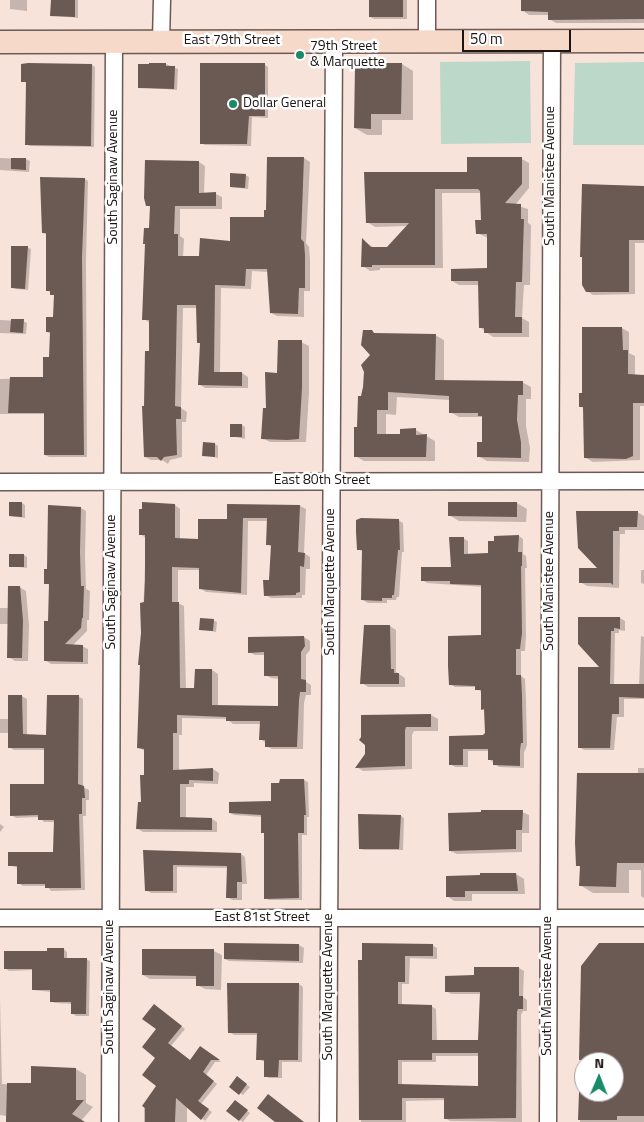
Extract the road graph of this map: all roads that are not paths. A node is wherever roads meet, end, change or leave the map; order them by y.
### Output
1 (162, 0) edge
2 (427, 0) edge
3 (114, 41) junction
4 (162, 41) junction
5 (334, 41) junction
6 (427, 41) junction
7 (552, 41) junction
8 (644, 41) edge
9 (0, 42) edge
10 (332, 481) junction
11 (551, 481) junction
12 (644, 481) edge
13 (0, 482) edge
14 (112, 482) junction
15 (0, 918) edge
16 (110, 918) junction
17 (330, 918) junction
18 (549, 918) junction
19 (644, 918) edge
20 (110, 1122) edge
21 (328, 1122) edge
22 (548, 1122) edge

1 - 4 street
2 - 6 street
3 - 4 main road, East 79th Street
3 - 9 main road, East 79th Street
3 - 14 street, South Saginaw Avenue
4 - 5 main road, East 79th Street
5 - 6 main road, East 79th Street
5 - 10 street, South Marquette Avenue
6 - 7 main road, East 79th Street
7 - 8 main road, East 79th Street
7 - 11 street, South Manistee Avenue
10 - 11 street, East 80th Street
10 - 14 street, East 80th Street
10 - 17 street, South Marquette Avenue
11 - 12 street, East 80th Street
11 - 18 street, South Manistee Avenue
13 - 14 street, East 80th Street
14 - 16 street, South Saginaw Avenue
15 - 16 street, East 81st Street
16 - 17 street, East 81st Street
16 - 20 street, South Saginaw Avenue
17 - 18 street, East 81st Street
17 - 21 street, South Marquette Avenue
18 - 19 street, East 81st Street
18 - 22 street, South Manistee Avenue

